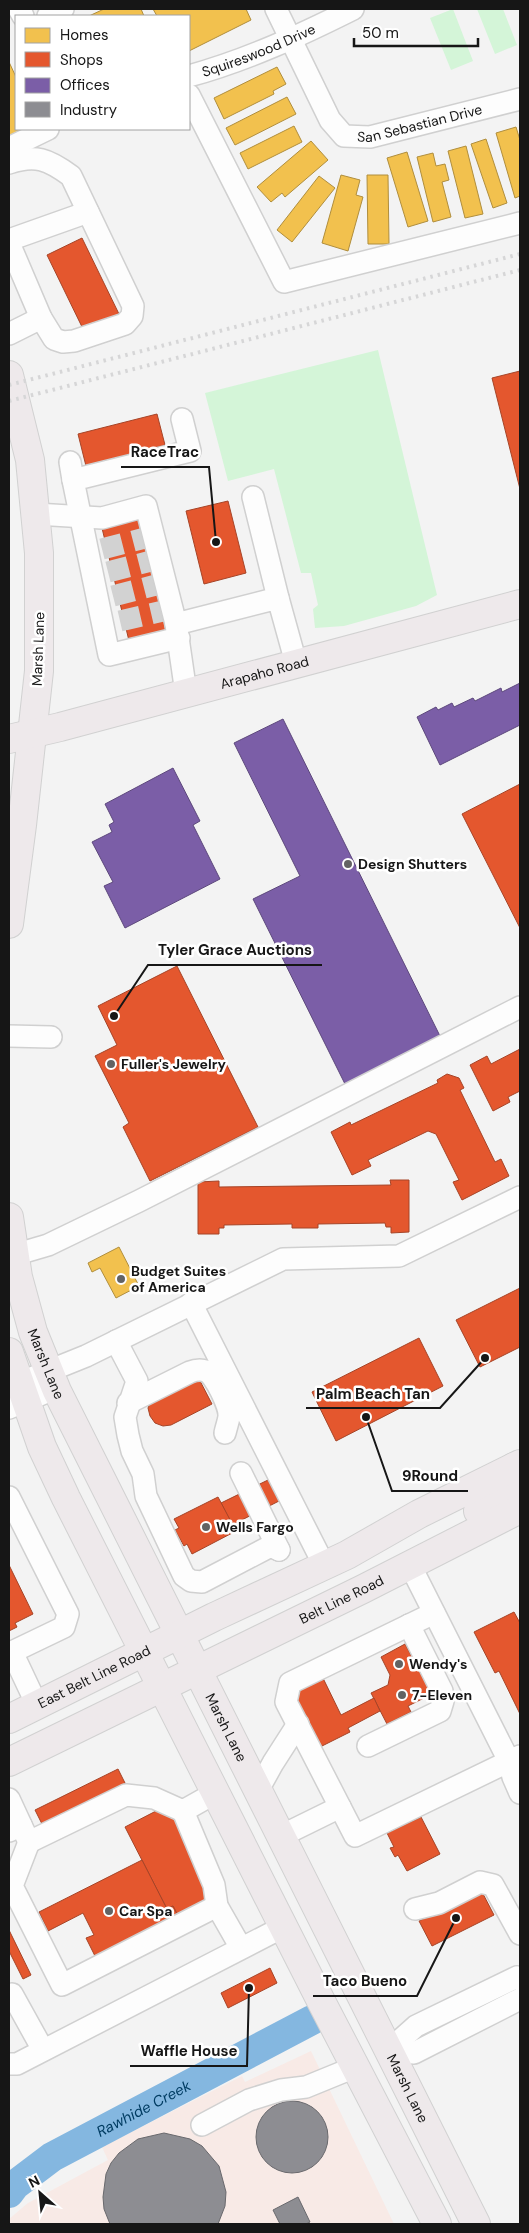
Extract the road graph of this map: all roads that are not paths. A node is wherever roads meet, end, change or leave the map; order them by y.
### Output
1 (63, 9) edge
2 (276, 9) edge
3 (353, 9) edge
4 (50, 15) edge
5 (291, 40) junction
6 (190, 76) edge
7 (190, 98) edge
8 (520, 99) edge
9 (46, 130) edge
10 (9, 148) edge
11 (9, 163) edge
12 (88, 212) junction
13 (520, 222) edge
14 (9, 242) edge
15 (41, 318) junction
16 (9, 334) edge
17 (9, 375) edge
18 (182, 419) dead end
19 (253, 497) dead end
20 (36, 514) junction
21 (80, 517) junction
22 (278, 598) junction
23 (520, 604) edge
24 (172, 620) junction
25 (296, 664) junction
26 (186, 694) junction
27 (21, 737) edge
28 (9, 924) edge
29 (520, 1007) edge
30 (9, 1036) edge
31 (52, 1037) dead end
32 (520, 1197) edge
33 (9, 1217) edge
34 (14, 1255) junction
35 (191, 1303) junction
36 (116, 1341) junction
37 (9, 1352) edge
38 (53, 1380) junction
39 (18, 1397) edge
40 (128, 1403) junction
41 (225, 1433) dead end
42 (517, 1466) edge
43 (241, 1473) dead end
44 (9, 1497) edge
45 (520, 1509) edge
46 (298, 1515) junction
47 (269, 1530) junction
48 (410, 1565) junction
49 (324, 1566) junction
50 (383, 1579) junction
51 (434, 1613) junction
52 (409, 1625) junction
53 (180, 1634) junction
54 (145, 1652) junction
55 (199, 1670) junction
56 (162, 1688) junction
57 (38, 1705) junction
58 (9, 1719) edge
59 (298, 1724) junction
60 (368, 1746) dead end
61 (515, 1758) edge
62 (9, 1762) edge
63 (258, 1790) junction
64 (215, 1793) junction
65 (520, 1793) edge
66 (9, 1799) edge
67 (340, 1807) junction
68 (183, 1811) junction
69 (20, 1833) edge
70 (281, 1836) junction
71 (217, 1906) junction
72 (415, 1909) dead end
73 (283, 1927) junction
74 (520, 1934) edge
75 (241, 1948) junction
76 (520, 1980) edge
77 (10, 1995) edge
78 (520, 1999) edge
79 (43, 2050) junction
80 (388, 2051) junction
81 (9, 2064) edge
82 (355, 2067) junction
83 (202, 2124) dead end
84 (437, 2224) edge
85 (476, 2224) edge

1 - 4 street
2 - 5 street, San Sebastian Drive
3 - 5 street, Squireswood Drive
5 - 6 street, Squireswood Drive
5 - 8 street, San Sebastian Drive
7 - 13 street
9 - 10 street
11 - 12 street
12 - 14 street
12 - 15 street
14 - 15 street
15 - 16 street
17 - 20 main road, Marsh Lane
18 - 21 street
19 - 22 street
20 - 21 street
20 - 27 main road, Marsh Lane
21 - 24 street
21 - 24 street
22 - 24 street
22 - 25 street
23 - 25 main road, Arapaho Road
24 - 26 street
25 - 26 main road, Arapaho Road
26 - 27 main road, Arapaho Road
27 - 28 main road, Marsh Lane
29 - 34 street
30 - 31 street
32 - 35 street
33 - 34 main road, Marsh Lane
34 - 38 main road, Marsh Lane
35 - 36 street
35 - 46 street
36 - 38 street
36 - 40 street
37 - 39 main road
38 - 39 street
38 - 53 main road, Marsh Lane
39 - 54 main road
40 - 41 street
40 - 47 street
42 - 49 main road
42 - 50 main road
43 - 47 street
44 - 57 street
45 - 48 main road, Belt Line Road
46 - 47 street
46 - 49 street
48 - 50 main road, Belt Line Road
48 - 51 street
49 - 53 main road
50 - 55 main road, Belt Line Road
51 - 52 street
51 - 61 street
52 - 59 street
52 - 60 street
53 - 54 main road, East Belt Line Road
53 - 55 main road, Marsh Lane
54 - 56 main road
54 - 57 main road, East Belt Line Road
55 - 56 main road, Belt Line Road
55 - 63 main road, Marsh Lane
56 - 62 main road
56 - 64 main road
57 - 58 main road, East Belt Line Road
59 - 63 street
59 - 67 street
61 - 65 street
61 - 67 street
63 - 70 main road, Marsh Lane
64 - 68 street
64 - 73 main road
66 - 69 street
67 - 70 street
68 - 69 street
68 - 71 street
69 - 71 street
70 - 80 main road, Marsh Lane
71 - 75 street
72 - 74 street
73 - 75 street
73 - 82 main road
75 - 79 street
76 - 80 street
77 - 79 street
78 - 80 street
79 - 81 street
80 - 82 main road
80 - 85 main road, Marsh Lane
82 - 83 street
82 - 84 main road

